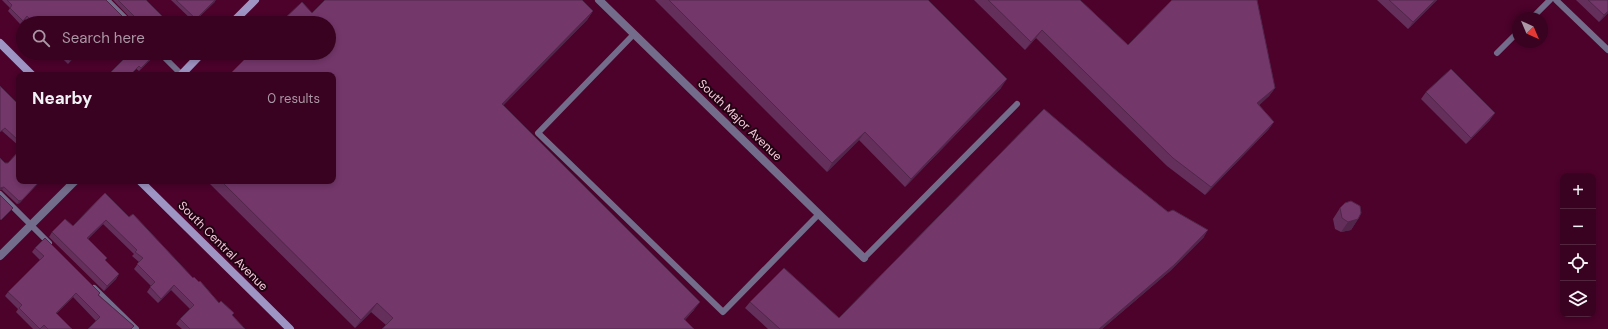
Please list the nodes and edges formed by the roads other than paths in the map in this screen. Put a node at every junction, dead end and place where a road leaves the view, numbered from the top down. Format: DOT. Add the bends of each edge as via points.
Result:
graph roads {
  1 [pos="106,0"];
  2 [pos="255,0"];
  3 [pos="599,0"];
  4 [pos="1550,0"];
  5 [pos="1556,0"];
  6 [pos="1538,12"];
  7 [pos="123,16"];
  8 [pos="239,16"];
  9 [pos="634,34"];
  10 [pos="1512,38"];
  11 [pos="0,43"];
  12 [pos="1608,50"];
  13 [pos="1497,53"];
  14 [pos="16,59"];
  15 [pos="17,60"];
  16 [pos="167,60"];
  17 [pos="195,60"];
  18 [pos="29,72"];
  19 [pos="178,72"];
  20 [pos="184,72"];
  21 [pos="1017,104"];
  22 [pos="72,184"];
  23 [pos="143,184"];
  24 [pos="0,194"];
  25 [pos="819,214"];
  26 [pos="31,225"];
  27 [pos="52,246"];
  28 [pos="0,256"];
  29 [pos="864,258"];
  30 [pos="91,285"];
  31 [pos="136,329"];
  32 [pos="290,329"];
  1 -- 7 [label="lane"];
  2 -- 8 [label="main road"];
  3 -- 9 [label="street, South Major Avenue"];
  4 -- 6 [label="lane"];
  5 -- 12 [label="lane"];
  9 -- 25 [label="street, South Major Avenue"];
  9 -- 25 [label="lane" via="538,133 723,312"];
  10 -- 13 [label="lane"];
  11 -- 14 [label="main road"];
  15 -- 18 [label="main road"];
  16 -- 19 [label="lane"];
  17 -- 20 [label="main road"];
  21 -- 29 [label="lane"];
  22 -- 26 [label="street"];
  23 -- 32 [label="main road, South Central Avenue"];
  24 -- 26 [label="lane"];
  25 -- 29 [label="street, South Major Avenue"];
  26 -- 27 [label="lane"];
  26 -- 28 [label="street"];
  30 -- 31 [label="lane"];
}
